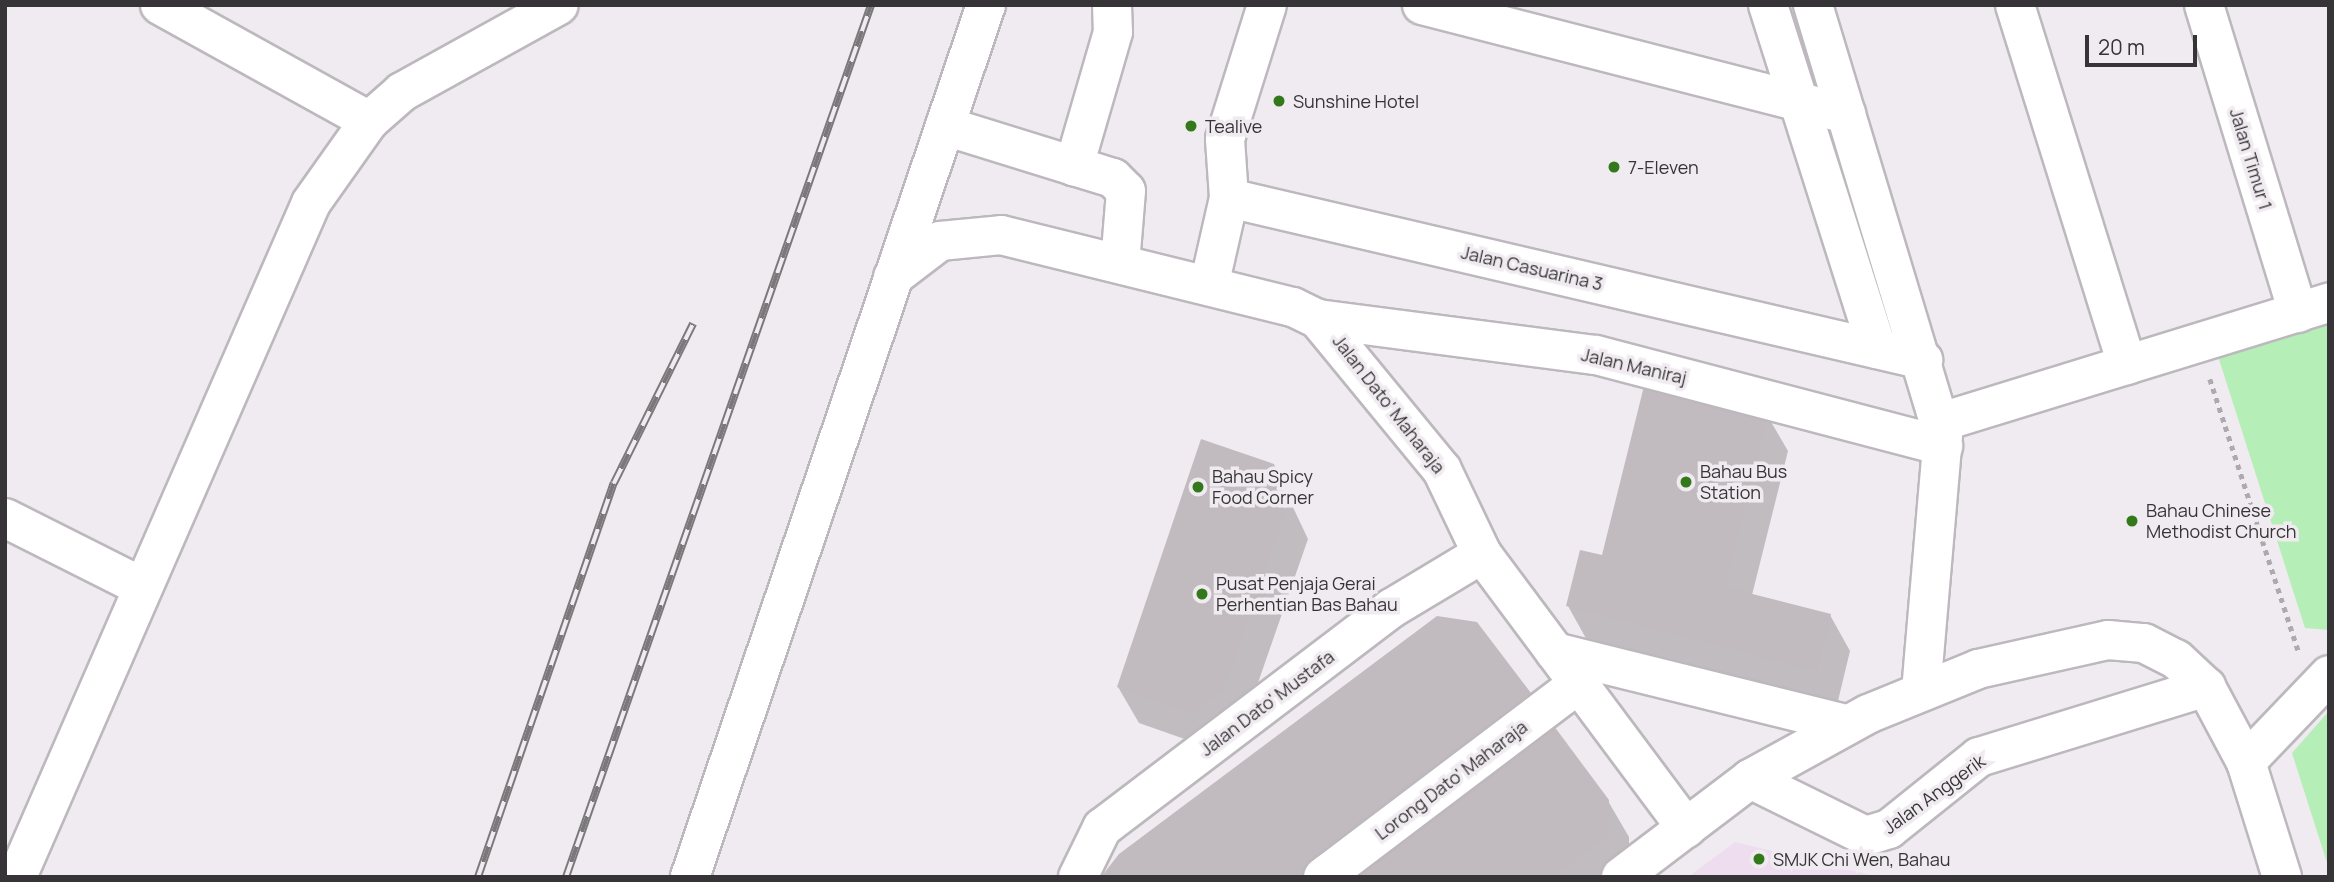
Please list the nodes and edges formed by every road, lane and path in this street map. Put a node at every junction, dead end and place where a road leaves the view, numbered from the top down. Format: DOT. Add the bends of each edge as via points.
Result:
graph roads {
  1 [pos="160,5"];
  2 [pos="559,5"];
  3 [pos="986,5"];
  4 [pos="1112,5"];
  5 [pos="1267,5"];
  6 [pos="1768,5"];
  7 [pos="1814,5"];
  8 [pos="2015,5"];
  9 [pos="2204,5"];
  10 [pos="1435,7"];
  11 [pos="1798,102"];
  12 [pos="1846,114"];
  13 [pos="369,121"];
  14 [pos="945,127"];
  15 [pos="1074,166"];
  16 [pos="1229,198"];
  17 [pos="1120,264"];
  18 [pos="893,277"];
  19 [pos="1209,286"];
  20 [pos="2314,308"];
  21 [pos="1318,319"];
  22 [pos="2199,343"];
  23 [pos="1877,349"];
  24 [pos="1923,360"];
  25 [pos="2127,365"];
  26 [pos="1942,434"];
  27 [pos="5,518"];
  28 [pos="1482,554"];
  29 [pos="142,587"];
  30 [pos="1555,652"];
  31 [pos="2322,682"];
  32 [pos="1578,684"];
  33 [pos="2206,687"];
  34 [pos="1921,691"];
  35 [pos="1847,724"];
  36 [pos="2246,762"];
  37 [pos="1750,779"];
  38 [pos="1686,828"];
  39 [pos="17,877"];
  40 [pos="690,877"];
  41 [pos="1078,877"];
  42 [pos="1323,877"];
  43 [pos="1621,877"];
  44 [pos="2282,877"];
  1 -- 13 [label="street"];
  2 -- 13 [label="street" via="445,64"];
  3 -- 14 [label="street"];
  4 -- 15 [label="street" via="1113,32"];
  5 -- 16 [label="street" via="1225,139"];
  6 -- 11 [label="street"];
  7 -- 12 [label="street"];
  8 -- 25 [label="street"];
  9 -- 20 [label="street, Jalan Timur 1"];
  10 -- 11 [label="street"];
  11 -- 12 [label="street"];
  11 -- 23 [label="street"];
  12 -- 24 [label="street"];
  13 -- 29 [label="street" via="311,203"];
  14 -- 15 [label="street"];
  14 -- 18 [label="street"];
  15 -- 17 [label="street" via="1112,178 1126,191"];
  16 -- 19 [label="street"];
  16 -- 23 [label="street, Jalan Casuarina 3"];
  17 -- 18 [label="street" via="1001,235 971,235 913,256"];
  17 -- 19 [label="street"];
  18 -- 40 [label="street"];
  19 -- 21 [label="street"];
  20 -- 22 [label="street"];
  21 -- 26 [label="street, Jalan Maniraj" via="1596,355"];
  21 -- 28 [label="street, Jalan Dato' Maharaja" via="1442,470"];
  22 -- 25 [label="street"];
  22 -- 31 [label="path" via="2286,627"];
  23 -- 24 [label="street, Jalan Casuarina 3"];
  24 -- 26 [label="street"];
  25 -- 26 [label="street"];
  26 -- 34 [label="street"];
  27 -- 29 [label="street"];
  28 -- 30 [label="street, Jalan Dato' Maharaja"];
  28 -- 41 [label="street, Jalan Dato' Mustafa" via="1392,608 1102,828"];
  29 -- 39 [label="street"];
  30 -- 32 [label="street, Jalan Dato' Maharaja"];
  30 -- 35 [label="street"];
  31 -- 36 [label="street"];
  32 -- 38 [label="street, Jalan Dato' Maharaja"];
  32 -- 42 [label="street, Lorong Dato' Maharaja"];
  33 -- 34 [label="street" via="2176,659 2144,643 2108,640 2038,651"];
  33 -- 36 [label="street"];
  33 -- 37 [label="street, Jalan Anggerik" via="1979,757 1878,834 1844,831"];
  34 -- 35 [label="street"];
  35 -- 37 [label="street"];
  36 -- 44 [label="street"];
  37 -- 38 [label="street"];
  38 -- 43 [label="street"];
}
